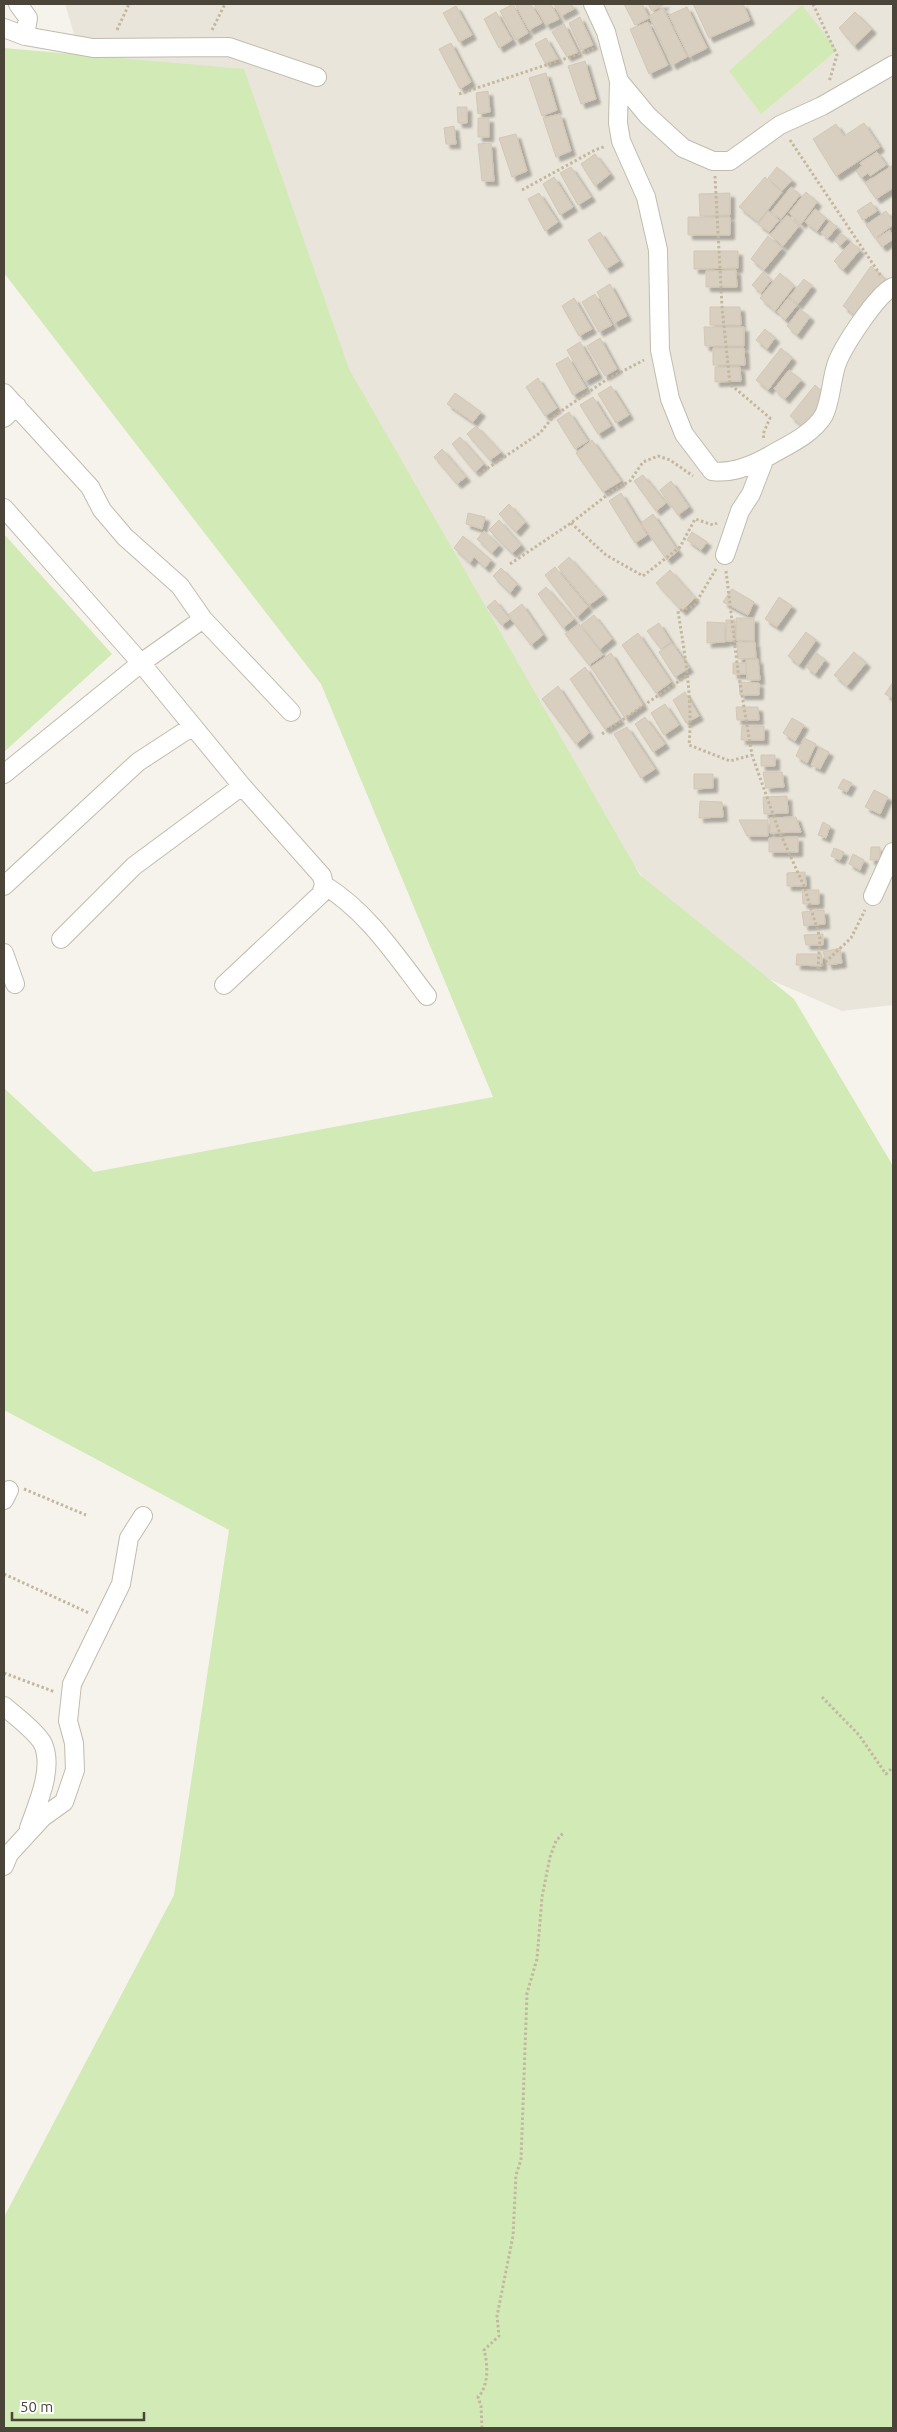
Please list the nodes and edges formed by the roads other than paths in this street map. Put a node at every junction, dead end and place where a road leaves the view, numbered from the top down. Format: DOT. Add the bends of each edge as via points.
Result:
graph roads {
  1 [pos="18,4"];
  2 [pos="593,4"];
  3 [pos="4,28"];
  4 [pos="25,36"];
  5 [pos="893,66"];
  6 [pos="317,77"];
  7 [pos="619,81"];
  8 [pos="892,288"];
  9 [pos="4,393"];
  10 [pos="17,406"];
  11 [pos="4,418"];
  12 [pos="766,458"];
  13 [pos="4,508"];
  14 [pos="724,555"];
  15 [pos="203,618"];
  16 [pos="141,663"];
  17 [pos="291,712"];
  18 [pos="193,726"];
  19 [pos="4,774"];
  20 [pos="242,786"];
  21 [pos="893,852"];
  22 [pos="324,885"];
  23 [pos="4,886"];
  24 [pos="873,896"];
  25 [pos="61,939"];
  26 [pos="4,953"];
  27 [pos="15,984"];
  28 [pos="224,985"];
  29 [pos="427,996"];
  30 [pos="143,1516"];
  31 [pos="4,1706"];
  32 [pos="26,1836"];
  33 [pos="4,1866"];
  1 -- 4 [label="street" via="28,18"];
  2 -- 7 [label="street" via="612,50"];
  3 -- 4 [label="street"];
  4 -- 6 [label="street" via="93,48 228,47"];
  5 -- 7 [label="street" via="822,106 780,125 730,161 713,161 683,148 665,134"];
  7 -- 12 [label="street" via="621,142 646,197 658,250 660,350 670,399 684,434 712,471 738,469"];
  8 -- 12 [label="street" via="844,347 823,415 807,434"];
  9 -- 10 [label="street"];
  10 -- 11 [label="street"];
  10 -- 15 [label="street" via="90,487 102,510 125,537 180,586"];
  12 -- 14 [label="street" via="740,511"];
  13 -- 16 [label="street"];
  15 -- 16 [label="street"];
  15 -- 17 [label="street"];
  16 -- 18 [label="street"];
  16 -- 19 [label="street"];
  18 -- 20 [label="street"];
  18 -- 23 [label="street" via="138,762"];
  20 -- 22 [label="street" via="322,876"];
  20 -- 25 [label="street" via="134,866"];
  21 -- 24 [label="street"];
  22 -- 28 [label="street" via="321,894"];
  22 -- 29 [label="street" via="346,898 367,918"];
  26 -- 27 [label="street"];
  30 -- 32 [label="street" via="129,1538 121,1584 72,1684 68,1721 74,1744 75,1770 64,1802 43,1817"];
  31 -- 32 [label="street" via="42,1744 46,1763 40,1797"];
  32 -- 33 [label="street" via="9,1854"];
}
